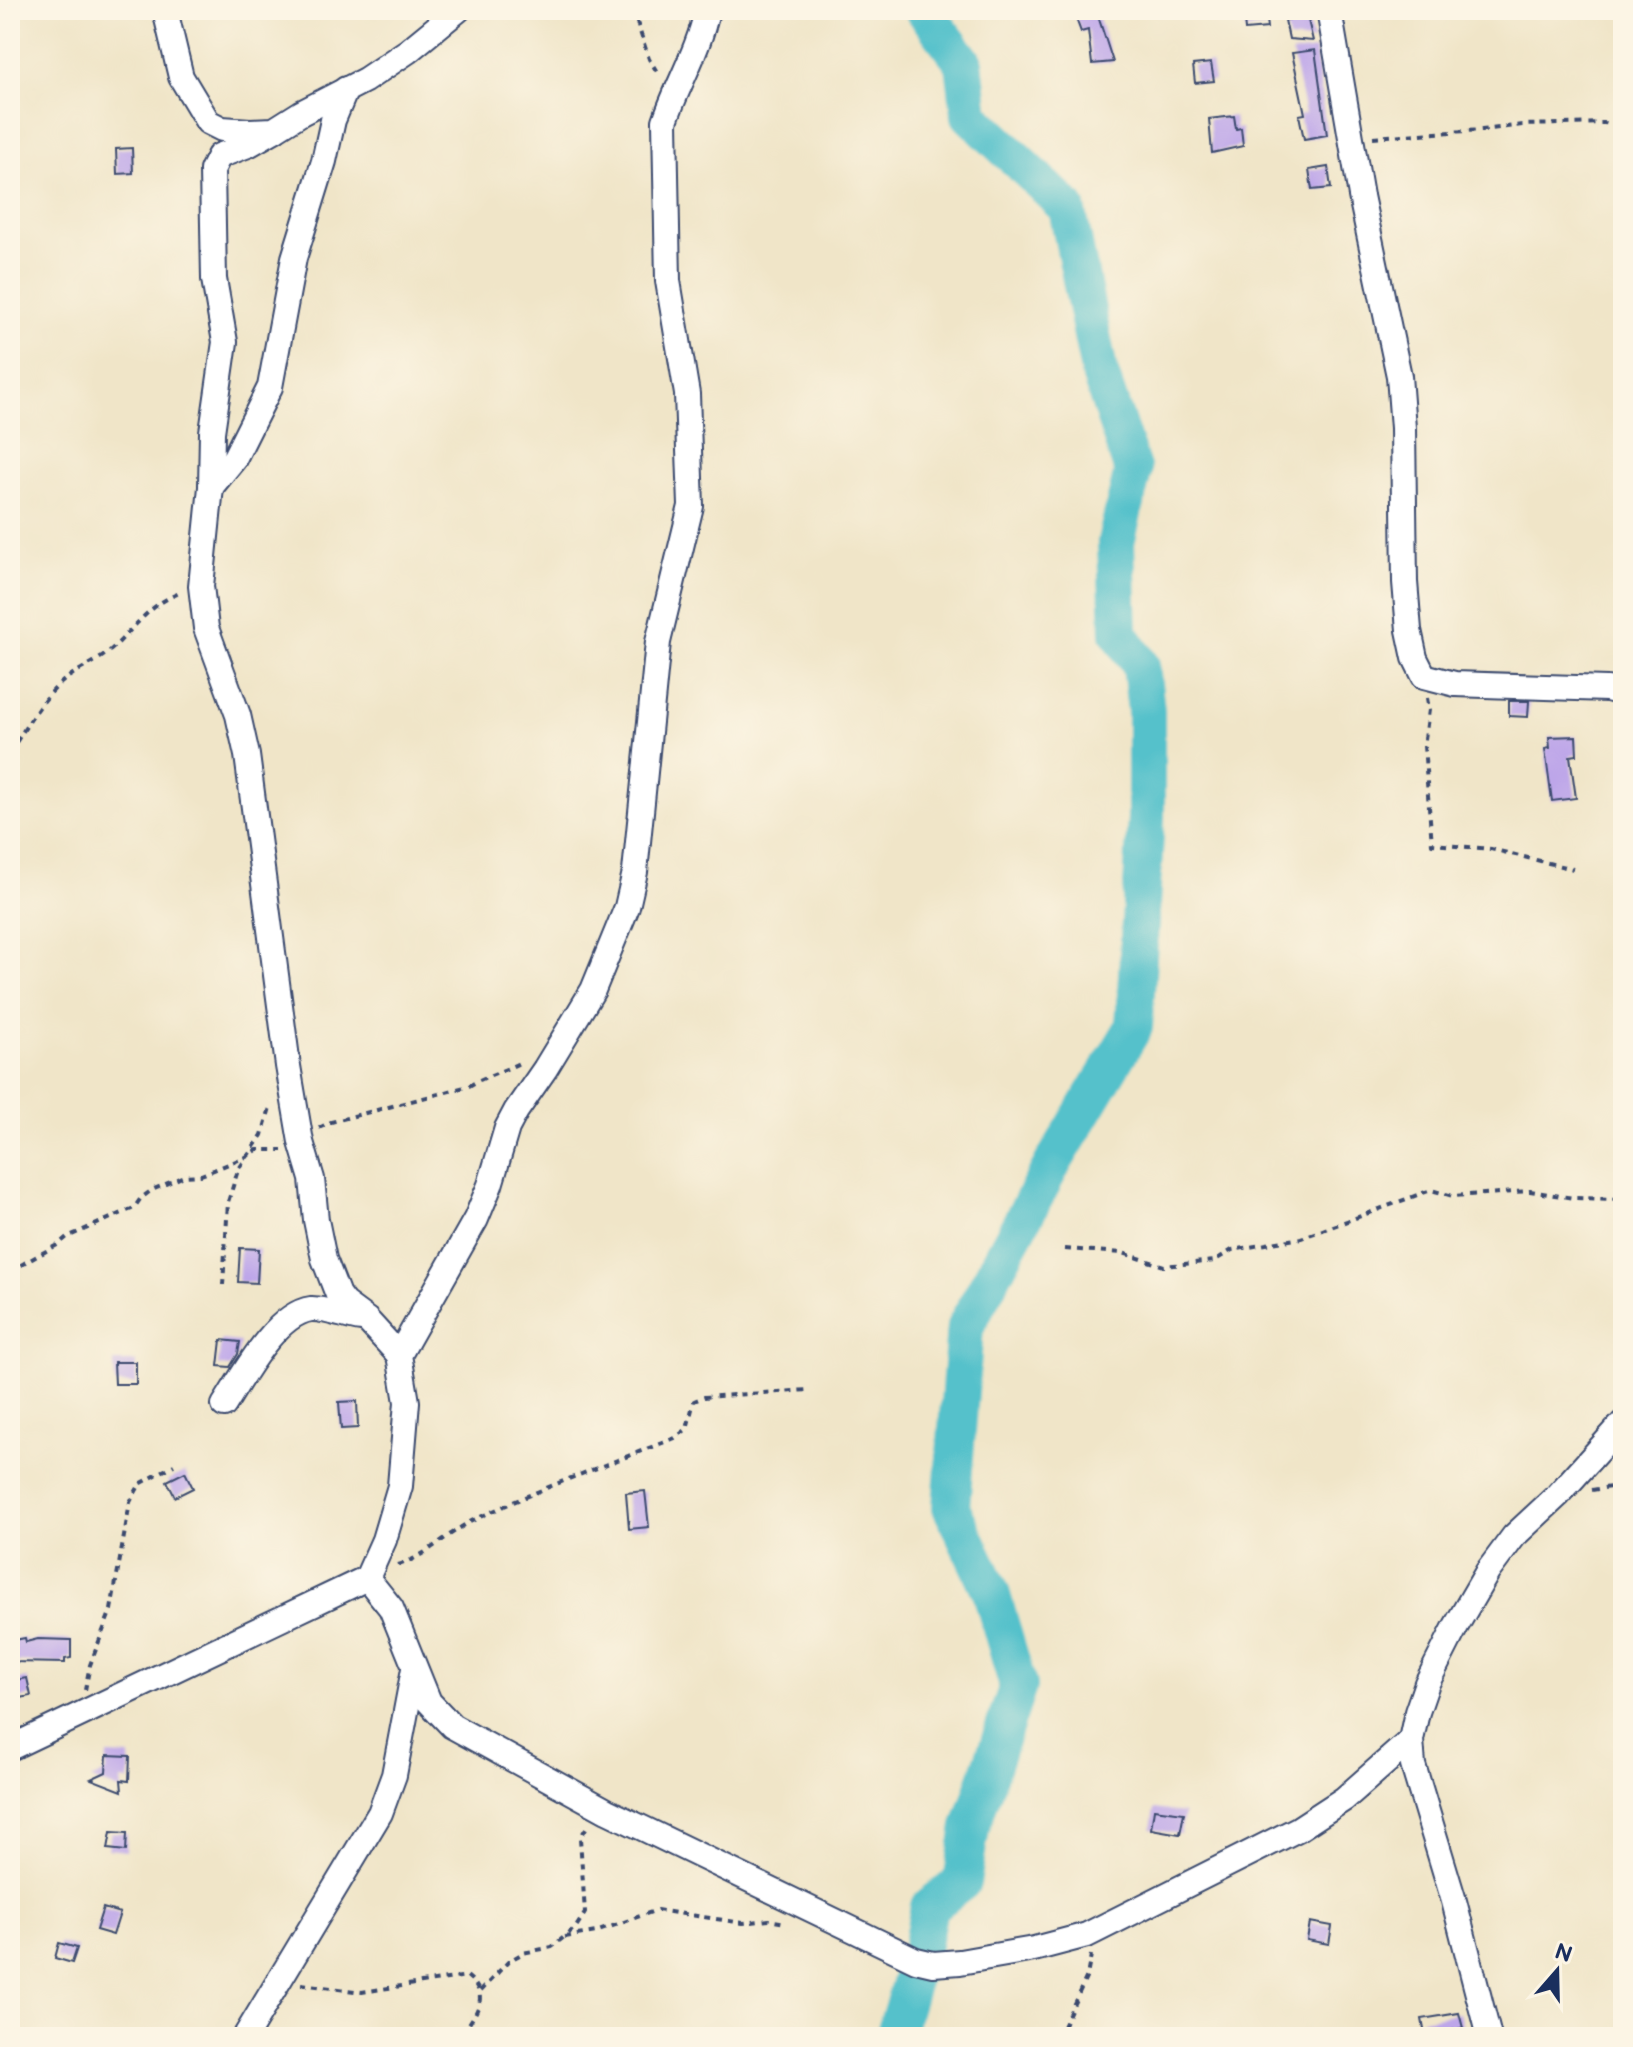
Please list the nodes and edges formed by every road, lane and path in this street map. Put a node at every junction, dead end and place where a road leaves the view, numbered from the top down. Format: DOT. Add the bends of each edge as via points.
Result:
graph roads {
  1 [pos="165,10"];
  2 [pos="458,10"];
  3 [pos="633,10"];
  4 [pos="707,10"];
  5 [pos="1329,10"];
  6 [pos="346,89"];
  7 [pos="673,97"];
  8 [pos="1623,126"];
  9 [pos="274,130"];
  10 [pos="1350,139"];
  11 [pos="211,487"];
  12 [pos="201,586"];
  13 [pos="1424,676"];
  14 [pos="1623,693"];
  15 [pos="10,752"];
  16 [pos="1573,869"];
  17 [pos="288,1066"];
  18 [pos="1623,1199"];
  19 [pos="1065,1249"];
  20 [pos="223,1285"];
  21 [pos="367,1320"];
  22 [pos="399,1355"];
  23 [pos="808,1390"];
  24 [pos="224,1405"];
  25 [pos="1623,1423"];
  26 [pos="174,1465"];
  27 [pos="367,1578"];
  28 [pos="414,1669"];
  29 [pos="79,1716"];
  30 [pos="1411,1740"];
  31 [pos="10,1748"];
  32 [pos="607,1811"];
  33 [pos="818,1913"];
  34 [pos="1087,1935"];
  35 [pos="565,1937"];
  36 [pos="279,1981"];
  37 [pos="480,1991"];
  38 [pos="245,2037"];
  39 [pos="460,2037"];
  40 [pos="1058,2037"];
  41 [pos="1489,2037"];
  1 -- 9 [label="street" via="181,77 208,122 222,129"];
  2 -- 6 [label="street" via="408,51"];
  3 -- 7 [label="path" via="649,59"];
  4 -- 7 [label="street" via="685,78"];
  5 -- 10 [label="street"];
  6 -- 9 [label="street"];
  6 -- 11 [label="street" via="294,258 270,387 234,459"];
  7 -- 22 [label="street" via="665,121 668,281 687,394 691,506 658,642 627,907 593,990 516,1111 476,1219"];
  8 -- 10 [label="path" via="1522,125"];
  9 -- 11 [label="street" via="219,156 212,170 214,279 225,342 212,432"];
  10 -- 13 [label="street" via="1399,376 1405,582 1409,630"];
  11 -- 12 [label="street"];
  12 -- 15 [label="path" via="167,598 113,648 68,678"];
  12 -- 17 [label="street" via="206,628 247,755"];
  13 -- 14 [label="street" via="1455,684"];
  13 -- 16 [label="path" via="1432,844 1491,849"];
  17 -- 20 [label="path" via="262,1135 238,1170 228,1202"];
  17 -- 21 [label="street" via="324,1259 338,1295"];
  18 -- 19 [label="path" via="1530,1191 1453,1196 1431,1190 1301,1238 1232,1250 1214,1261 1164,1266 1123,1253"];
  21 -- 22 [label="street"];
  21 -- 24 [label="street" via="312,1309 293,1318 269,1336"];
  22 -- 27 [label="street" via="407,1402 400,1486"];
  23 -- 27 [label="path" via="694,1401 687,1429 675,1438 523,1497 439,1540 419,1559"];
  25 -- 30 [label="street" via="1514,1536 1488,1571 1427,1683"];
  26 -- 29 [label="path" via="140,1484 130,1502 111,1610 90,1665"];
  27 -- 28 [label="street" via="391,1608"];
  27 -- 29 [label="street"];
  28 -- 32 [label="street" via="429,1702 452,1726"];
  28 -- 36 [label="street" via="394,1775 380,1813"];
  29 -- 31 [label="street"];
  30 -- 34 [label="street" via="1344,1799 1298,1829"];
  30 -- 41 [label="street" via="1413,1765"];
  32 -- 33 [label="street"];
  32 -- 35 [label="path" via="590,1822 580,1838 585,1913"];
  33 -- 34 [label="street" via="933,1964"];
  33 -- 35 [label="path" via="790,1924 657,1910"];
  34 -- 40 [label="path" via="1092,1946 1087,1976"];
  35 -- 37 [label="path" via="552,1947 509,1961"];
  36 -- 37 [label="path" via="362,1992 467,1976"];
  36 -- 38 [label="street"];
  37 -- 39 [label="path" via="474,2019"];
}
